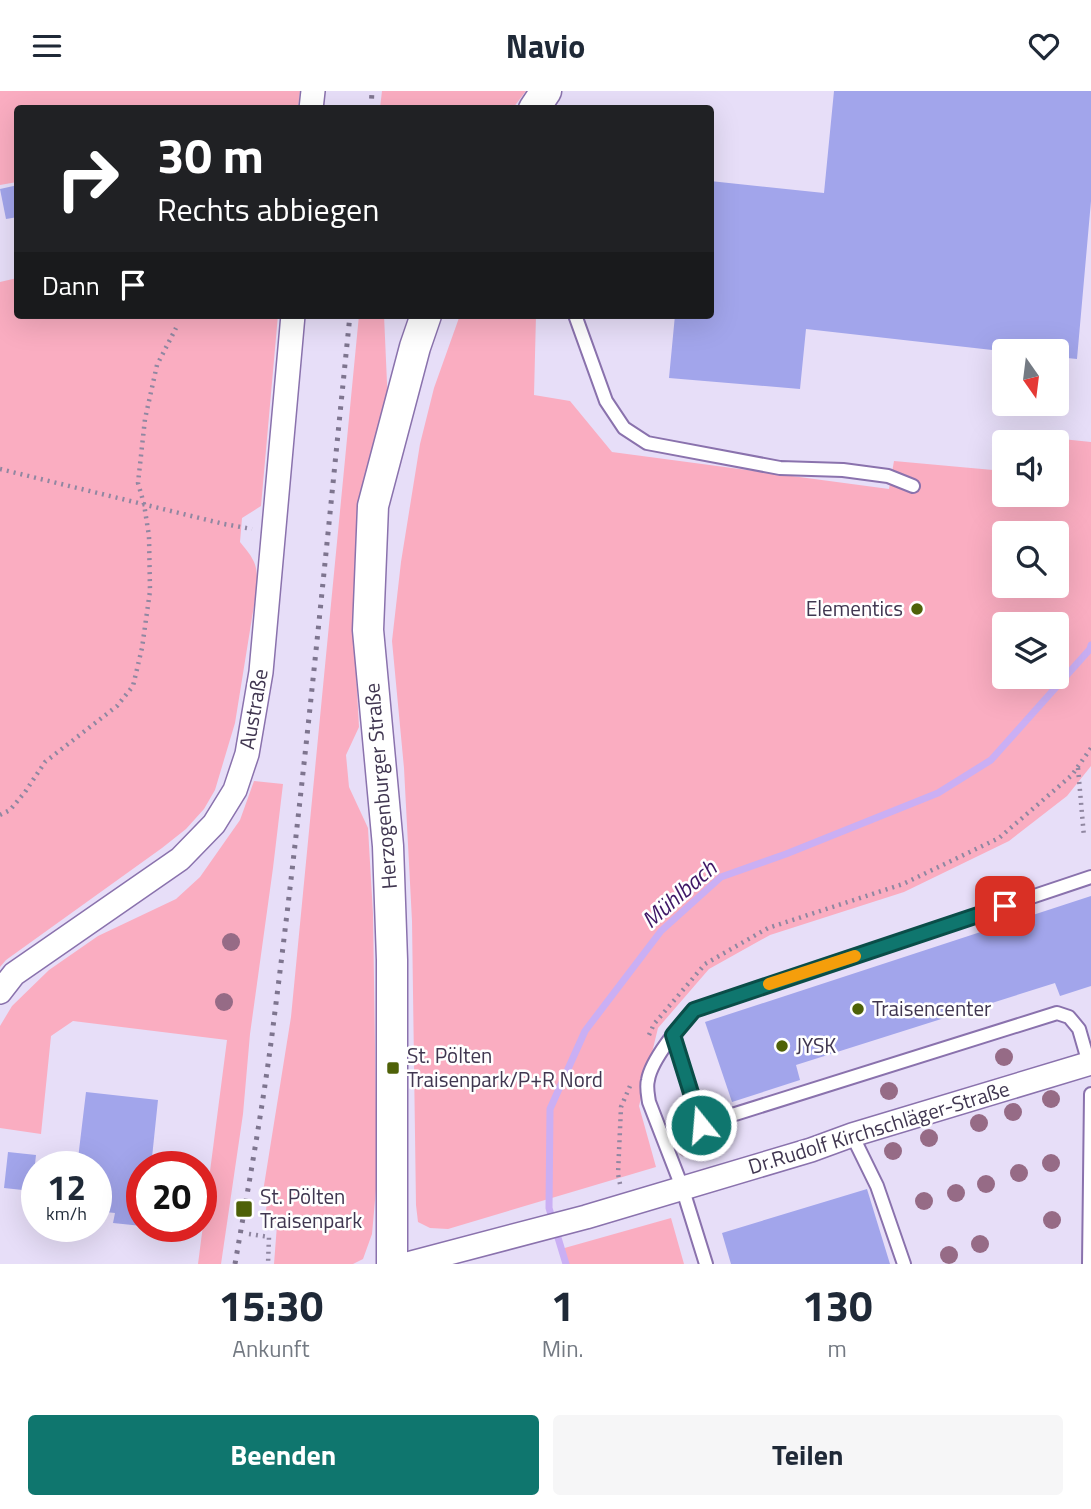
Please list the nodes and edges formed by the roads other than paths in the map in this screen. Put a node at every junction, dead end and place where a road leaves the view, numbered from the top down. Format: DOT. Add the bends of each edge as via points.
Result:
graph roads {
  1 [pos="293,319"];
  2 [pos="425,319"];
  3 [pos="576,319"];
  4 [pos="913,486"];
  5 [pos="1091,877"];
  6 [pos="0,992"];
  7 [pos="673,1035"];
  8 [pos="1091,1066"];
  9 [pos="1091,1094"];
  10 [pos="701,1125"];
  11 [pos="852,1135"];
  12 [pos="667,1148"];
  13 [pos="682,1187"];
  14 [pos="392,1264"];
  15 [pos="407,1264"];
  16 [pos="706,1264"];
  17 [pos="904,1264"];
  18 [pos="1089,1264"];
  1 -- 6 [label="street, Austraße" via="261,672 247,754 235,790 214,824 180,859 14,974"];
  2 -- 14 [label="street, Herzogenburger Straße" via="373,506 368,630 388,846"];
  3 -- 4 [label="lane" via="606,401 624,428 647,443 780,468 888,476"];
  5 -- 7 [label="lane" via="694,1010"];
  7 -- 10 [label="lane"];
  7 -- 12 [label="lane" via="648,1079 649,1102"];
  8 -- 10 [label="lane" via="1079,1029 1069,1017 1056,1013"];
  8 -- 11 [label="street, Dr.Rudolf Kirchschläger-Straße"];
  9 -- 18 [label="lane"];
  10 -- 12 [label="lane" via="670,1138"];
  11 -- 13 [label="street, Dr.Rudolf Kirchschläger-Straße"];
  11 -- 17 [label="lane" via="877,1186"];
  12 -- 13 [label="lane"];
  13 -- 15 [label="street, Dr.Rudolf Kirchschläger-Straße"];
  13 -- 16 [label="lane"];
}
